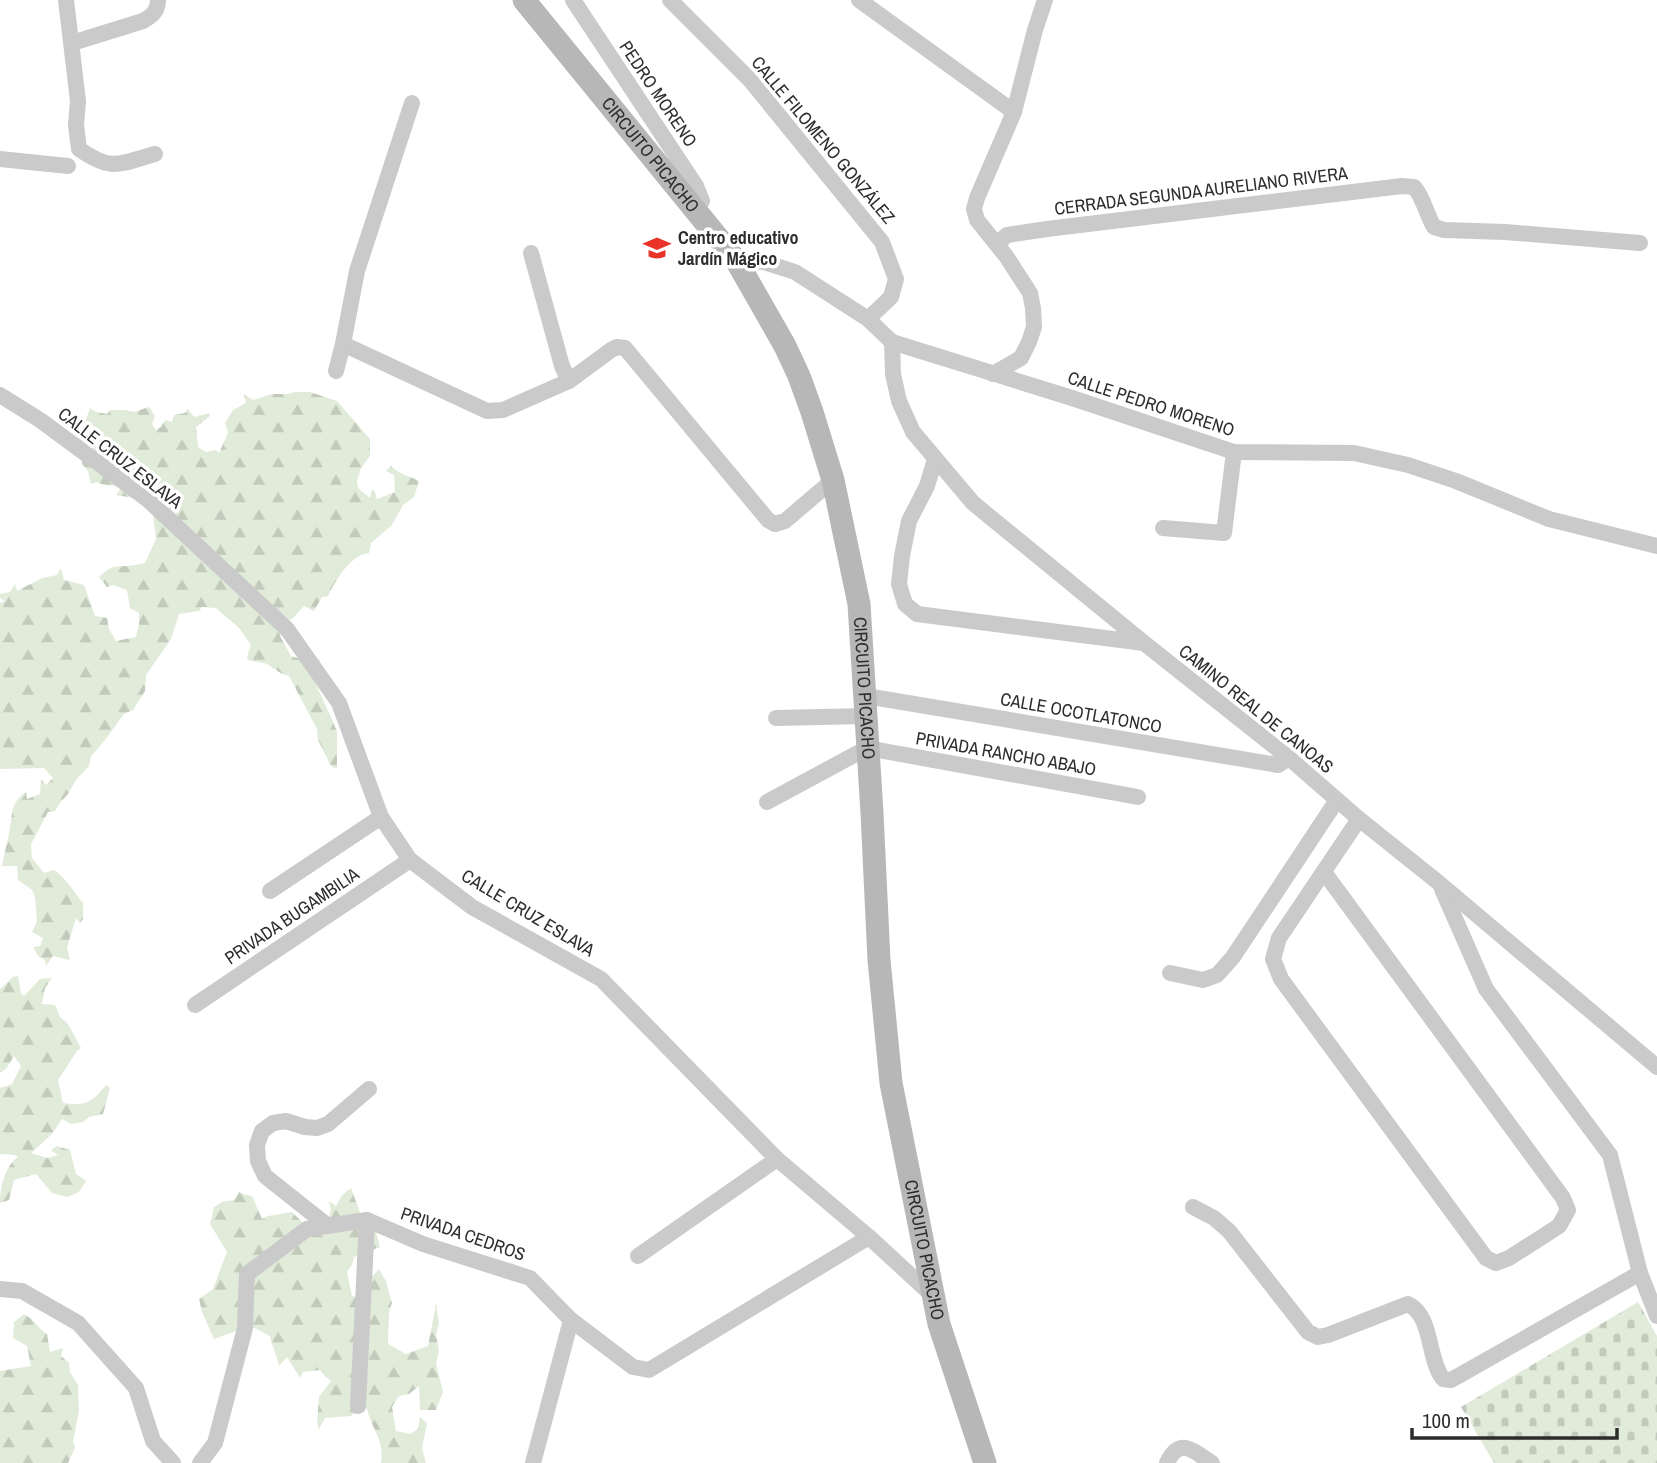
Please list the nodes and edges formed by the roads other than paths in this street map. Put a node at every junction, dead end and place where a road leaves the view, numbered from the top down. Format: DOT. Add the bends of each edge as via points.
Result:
graph roads {
  1 [pos="66,0"];
  2 [pos="158,0"];
  3 [pos="524,0"];
  4 [pos="573,0"];
  5 [pos="670,0"];
  6 [pos="859,0"];
  7 [pos="1045,0"];
  8 [pos="72,43"];
  9 [pos="412,103"];
  10 [pos="1014,112"];
  11 [pos="155,154"];
  12 [pos="0,159"];
  13 [pos="68,166"];
  14 [pos="694,209"];
  15 [pos="1640,243"];
  16 [pos="997,244"];
  17 [pos="531,253"];
  18 [pos="736,260"];
  19 [pos="868,319"];
  20 [pos="892,342"];
  21 [pos="343,344"];
  22 [pos="335,371"];
  23 [pos="993,374"];
  24 [pos="569,381"];
  25 [pos="0,395"];
  26 [pos="1234,452"];
  27 [pos="935,459"];
  28 [pos="833,480"];
  29 [pos="1163,528"];
  30 [pos="1657,546"];
  31 [pos="1144,643"];
  32 [pos="866,706"];
  33 [pos="776,718"];
  34 [pos="867,748"];
  35 [pos="1289,758"];
  36 [pos="1138,797"];
  37 [pos="1338,800"];
  38 [pos="767,802"];
  39 [pos="381,817"];
  40 [pos="1359,819"];
  41 [pos="410,860"];
  42 [pos="1324,872"];
  43 [pos="1440,883"];
  44 [pos="270,891"];
  45 [pos="1170,973"];
  46 [pos="195,1005"];
  47 [pos="1657,1066"];
  48 [pos="369,1089"];
  49 [pos="777,1160"];
  50 [pos="1193,1207"];
  51 [pos="367,1220"];
  52 [pos="328,1226"];
  53 [pos="869,1237"];
  54 [pos="638,1256"];
  55 [pos="1640,1273"];
  56 [pos="0,1289"];
  57 [pos="932,1294"];
  58 [pos="1657,1316"];
  59 [pos="571,1320"];
  60 [pos="358,1406"];
  61 [pos="173,1463"];
  62 [pos="200,1463"];
  63 [pos="533,1463"];
  64 [pos="985,1463"];
  65 [pos="1167,1463"];
  66 [pos="1212,1463"];
  1 -- 8 [label="street"];
  2 -- 8 [label="street" via="153,15 143,21"];
  3 -- 14 [label="main road, CIRCUITO PICACHO"];
  4 -- 14 [label="street, PEDRO MORENO" via="696,186 702,201"];
  5 -- 19 [label="street, CALLE FILOMENO GONZÁLEZ" via="750,80 882,242 895,279 891,297"];
  6 -- 10 [label="street"];
  7 -- 10 [label="street"];
  8 -- 11 [label="street" via="79,149 113,165"];
  9 -- 21 [label="street" via="356,271"];
  10 -- 16 [label="street" via="974,209 977,220"];
  12 -- 13 [label="street"];
  14 -- 18 [label="main road, CIRCUITO PICACHO"];
  15 -- 16 [label="street, CERRADA SEGUNDA AURELIANO RIVERA" via="1444,230 1434,227 1414,187 1402,186 1047,229 1006,235"];
  16 -- 23 [label="street" via="1030,293 1034,327 1021,358"];
  17 -- 24 [label="street"];
  18 -- 19 [label="street, CALLE PEDRO MORENO" via="764,262 795,272"];
  18 -- 28 [label="main road, CIRCUITO PICACHO" via="799,376"];
  19 -- 20 [label="street, CALLE PEDRO MORENO"];
  20 -- 23 [label="street, CALLE PEDRO MORENO"];
  20 -- 27 [label="street, CAMINO REAL DE CANOAS" via="899,401 913,432"];
  21 -- 22 [label="street"];
  21 -- 24 [label="street" via="487,411 503,410"];
  23 -- 26 [label="street, CALLE PEDRO MORENO"];
  24 -- 28 [label="street" via="611,350 625,348 775,524 785,521"];
  25 -- 39 [label="street, CALLE CRUZ ESLAVA" via="147,499 287,629 339,702"];
  26 -- 29 [label="street" via="1224,533"];
  26 -- 30 [label="street, CALLE PEDRO MORENO" via="1354,453 1408,464 1549,519"];
  27 -- 31 [label="street, CAMINO REAL DE CANOAS" via="973,503"];
  27 -- 31 [label="street" via="906,530 899,584 905,604 917,614"];
  28 -- 32 [label="main road, CIRCUITO PICACHO" via="859,604"];
  31 -- 35 [label="street, CAMINO REAL DE CANOAS"];
  32 -- 33 [label="street, CALLE OCOTLATONCO"];
  32 -- 34 [label="main road, CIRCUITO PICACHO"];
  32 -- 35 [label="street, CALLE OCOTLATONCO" via="1278,765"];
  34 -- 36 [label="street, PRIVADA RANCHO ABAJO"];
  34 -- 38 [label="street"];
  34 -- 57 [label="main road, CIRCUITO PICACHO" via="891,1083"];
  35 -- 37 [label="street, CAMINO REAL DE CANOAS"];
  37 -- 40 [label="street, CAMINO REAL DE CANOAS"];
  37 -- 45 [label="street" via="1217,975 1203,980"];
  39 -- 41 [label="street, CALLE CRUZ ESLAVA"];
  39 -- 44 [label="street"];
  40 -- 42 [label="street"];
  40 -- 43 [label="street, CAMINO REAL DE CANOAS"];
  41 -- 46 [label="street, PRIVADA BUGAMBILIA"];
  41 -- 49 [label="street, CALLE CRUZ ESLAVA" via="472,907 601,979"];
  42 -- 42 [label="street" via="1563,1198 1568,1210 1559,1226 1510,1258 1496,1263 1486,1258 1281,979 1273,960 1279,938"];
  43 -- 47 [label="street, CAMINO REAL DE CANOAS"];
  43 -- 55 [label="street" via="1486,989 1610,1155"];
  48 -- 52 [label="street" via="328,1124 317,1128 273,1123 262,1131 257,1145 265,1176"];
  49 -- 53 [label="street, CALLE CRUZ ESLAVA"];
  49 -- 54 [label="street"];
  50 -- 55 [label="street" via="1229,1231 1308,1332 1318,1337 1408,1304 1415,1307 1443,1379 1451,1380"];
  51 -- 52 [label="street"];
  51 -- 59 [label="street, PRIVADA CEDROS" via="423,1244 530,1278"];
  51 -- 60 [label="street"];
  52 -- 62 [label="street" via="307,1229 247,1274 245,1328 215,1443"];
  53 -- 57 [label="street, CALLE CRUZ ESLAVA"];
  53 -- 59 [label="street, PRIVADA CEDROS" via="649,1370 633,1367"];
  55 -- 58 [label="street"];
  56 -- 61 [label="street" via="22,1291 78,1323 136,1388 153,1441"];
  57 -- 64 [label="main road, CIRCUITO PICACHO"];
  59 -- 63 [label="street"];
  65 -- 66 [label="street" via="1172,1452 1188,1448"];
}
